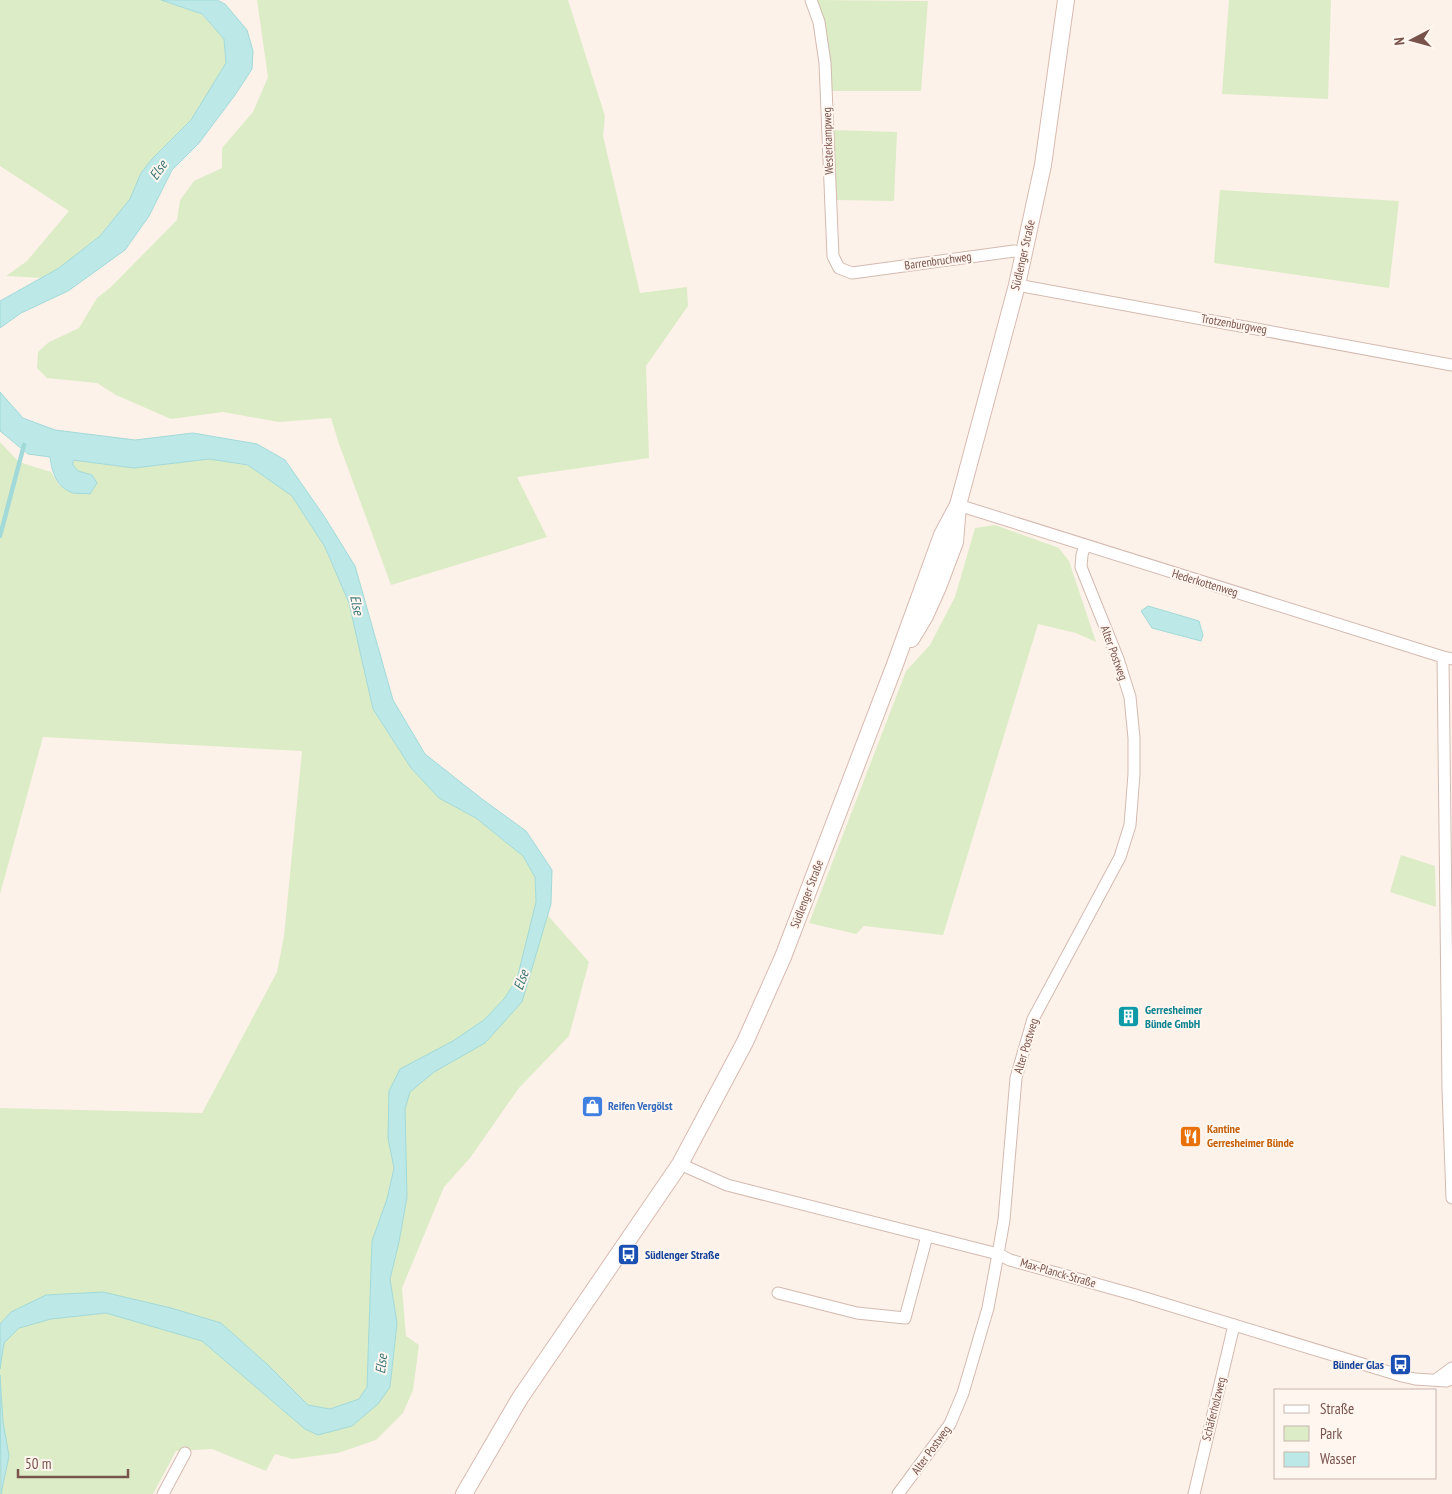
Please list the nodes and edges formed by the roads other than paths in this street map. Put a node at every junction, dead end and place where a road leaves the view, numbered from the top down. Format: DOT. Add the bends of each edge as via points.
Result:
graph roads {
  1 [pos="811,0"];
  2 [pos="1066,0"];
  3 [pos="1024,253"];
  4 [pos="852,273"];
  5 [pos="1016,285"];
  6 [pos="1452,365"];
  7 [pos="958,505"];
  8 [pos="1085,545"];
  9 [pos="1448,658"];
  10 [pos="1450,1089"];
  11 [pos="680,1164"];
  12 [pos="1452,1198"];
  13 [pos="927,1236"];
  14 [pos="998,1254"];
  15 [pos="778,1293"];
  16 [pos="1234,1325"];
  17 [pos="1452,1368"];
  18 [pos="1437,1379"];
  19 [pos="1452,1379"];
  20 [pos="185,1453"];
  21 [pos="163,1494"];
  22 [pos="464,1494"];
  23 [pos="898,1494"];
  24 [pos="1194,1494"];
  1 -- 4 [label="street, Westerkampweg" via="819,22 825,63 833,256 838,268"];
  2 -- 3 [label="main road, Südlenger Straße" via="1044,165"];
  3 -- 4 [label="street, Barrenbruchweg" via="1014,251"];
  3 -- 5 [label="main road, Südlenger Straße"];
  5 -- 6 [label="street, Trotzenburgweg"];
  5 -- 7 [label="main road, Südlenger Straße"];
  7 -- 8 [label="street, Hederkottenweg"];
  7 -- 11 [label="main road, Südlenger Straße" via="942,535 783,956 745,1042"];
  8 -- 9 [label="street, Hederkottenweg"];
  8 -- 14 [label="street, Alter Postweg" via="1081,568 1130,697 1134,738 1130,824 1120,857 1033,1019 1016,1078 1004,1220"];
  9 -- 10 [label="street"];
  10 -- 12 [label="street"];
  11 -- 13 [label="street, Max-Planck-Straße" via="727,1185"];
  11 -- 22 [label="main road, Südlenger Straße" via="520,1398"];
  13 -- 14 [label="street, Max-Planck-Straße"];
  13 -- 15 [label="street" via="905,1318 857,1313"];
  14 -- 16 [label="street, Max-Planck-Straße"];
  14 -- 23 [label="street, Alter Postweg" via="988,1308 963,1393 950,1424"];
  16 -- 18 [label="street, Max-Planck-Straße" via="1414,1380"];
  16 -- 24 [label="street, Schäferholzweg"];
  17 -- 18 [label="street"];
  18 -- 19 [label="street, Max-Planck-Straße"];
  20 -- 21 [label="street"];
}
